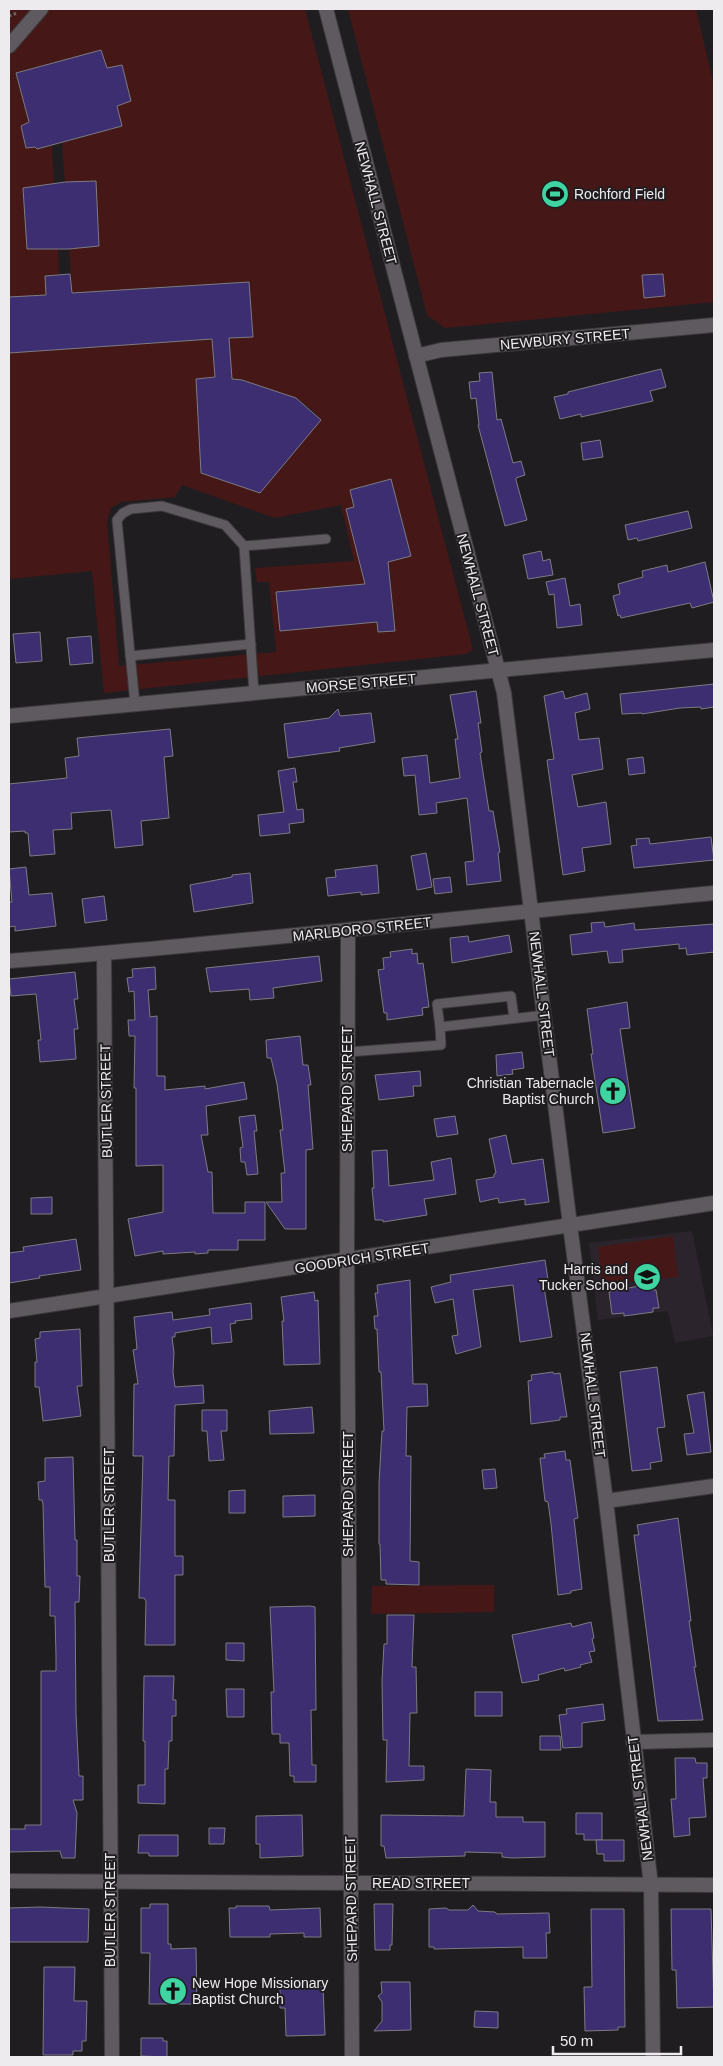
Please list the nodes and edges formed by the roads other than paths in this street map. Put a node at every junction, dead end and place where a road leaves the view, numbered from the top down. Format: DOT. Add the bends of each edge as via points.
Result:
graph roads {
  1 [pos="41,9"];
  2 [pos="326,9"];
  3 [pos="9,46"];
  4 [pos="714,325"];
  5 [pos="416,356"];
  6 [pos="326,539"];
  7 [pos="244,546"];
  8 [pos="251,644"];
  9 [pos="714,650"];
  10 [pos="130,656"];
  11 [pos="498,670"];
  12 [pos="254,693"];
  13 [pos="135,704"];
  14 [pos="9,716"];
  15 [pos="714,893"];
  16 [pos="532,910"];
  17 [pos="348,931"];
  18 [pos="104,954"];
  19 [pos="9,961"];
  20 [pos="545,1015"];
  21 [pos="514,1018"];
  22 [pos="440,1027"];
  23 [pos="348,1052"];
  24 [pos="714,1203"];
  25 [pos="570,1225"];
  26 [pos="347,1260"];
  27 [pos="108,1296"];
  28 [pos="9,1311"];
  29 [pos="714,1486"];
  30 [pos="606,1501"];
  31 [pos="714,1740"];
  32 [pos="633,1742"];
  33 [pos="9,1881"];
  34 [pos="110,1881"];
  35 [pos="350,1883"];
  36 [pos="714,1884"];
  37 [pos="651,1885"];
  38 [pos="112,2057"];
  39 [pos="352,2057"];
  40 [pos="653,2057"];
  1 -- 3 [label="street"];
  2 -- 5 [label="street, NEWHALL STREET"];
  4 -- 5 [label="street, NEWBURY STREET" via="441,350"];
  5 -- 11 [label="street, NEWHALL STREET"];
  6 -- 7 [label="lane"];
  7 -- 8 [label="lane"];
  7 -- 10 [label="lane" via="225,525 162,506 123,513 117,520"];
  8 -- 10 [label="lane"];
  8 -- 12 [label="lane"];
  9 -- 11 [label="street, MORSE STREET"];
  10 -- 13 [label="lane"];
  11 -- 12 [label="street, MORSE STREET"];
  11 -- 16 [label="street, NEWHALL STREET" via="504,693"];
  12 -- 13 [label="street, MORSE STREET"];
  13 -- 14 [label="street, MORSE STREET"];
  15 -- 16 [label="street, MARLBORO STREET"];
  16 -- 17 [label="street, MARLBORO STREET"];
  16 -- 20 [label="street, NEWHALL STREET"];
  17 -- 18 [label="street, MARLBORO STREET"];
  17 -- 23 [label="street, SHEPARD STREET"];
  18 -- 19 [label="street, MARLBORO STREET"];
  18 -- 27 [label="street, BUTLER STREET"];
  20 -- 21 [label="lane"];
  20 -- 25 [label="street, NEWHALL STREET"];
  21 -- 22 [label="lane"];
  21 -- 22 [label="lane" via="511,996 437,1004"];
  22 -- 23 [label="lane" via="441,1045"];
  23 -- 26 [label="street, SHEPARD STREET"];
  24 -- 25 [label="street, GOODRICH STREET"];
  25 -- 26 [label="street, GOODRICH STREET"];
  25 -- 30 [label="street, NEWHALL STREET"];
  26 -- 27 [label="street, GOODRICH STREET"];
  26 -- 35 [label="street, SHEPARD STREET"];
  27 -- 28 [label="street, GOODRICH STREET"];
  27 -- 34 [label="street, BUTLER STREET"];
  29 -- 30 [label="street"];
  30 -- 32 [label="street, NEWHALL STREET"];
  31 -- 32 [label="street"];
  32 -- 37 [label="street, NEWHALL STREET"];
  33 -- 34 [label="street, READ STREET"];
  34 -- 35 [label="street, READ STREET"];
  34 -- 38 [label="street, BUTLER STREET"];
  35 -- 37 [label="street, READ STREET"];
  35 -- 39 [label="street, SHEPARD STREET"];
  36 -- 37 [label="street, READ STREET"];
  37 -- 40 [label="street, NEWHALL STREET"];
}
